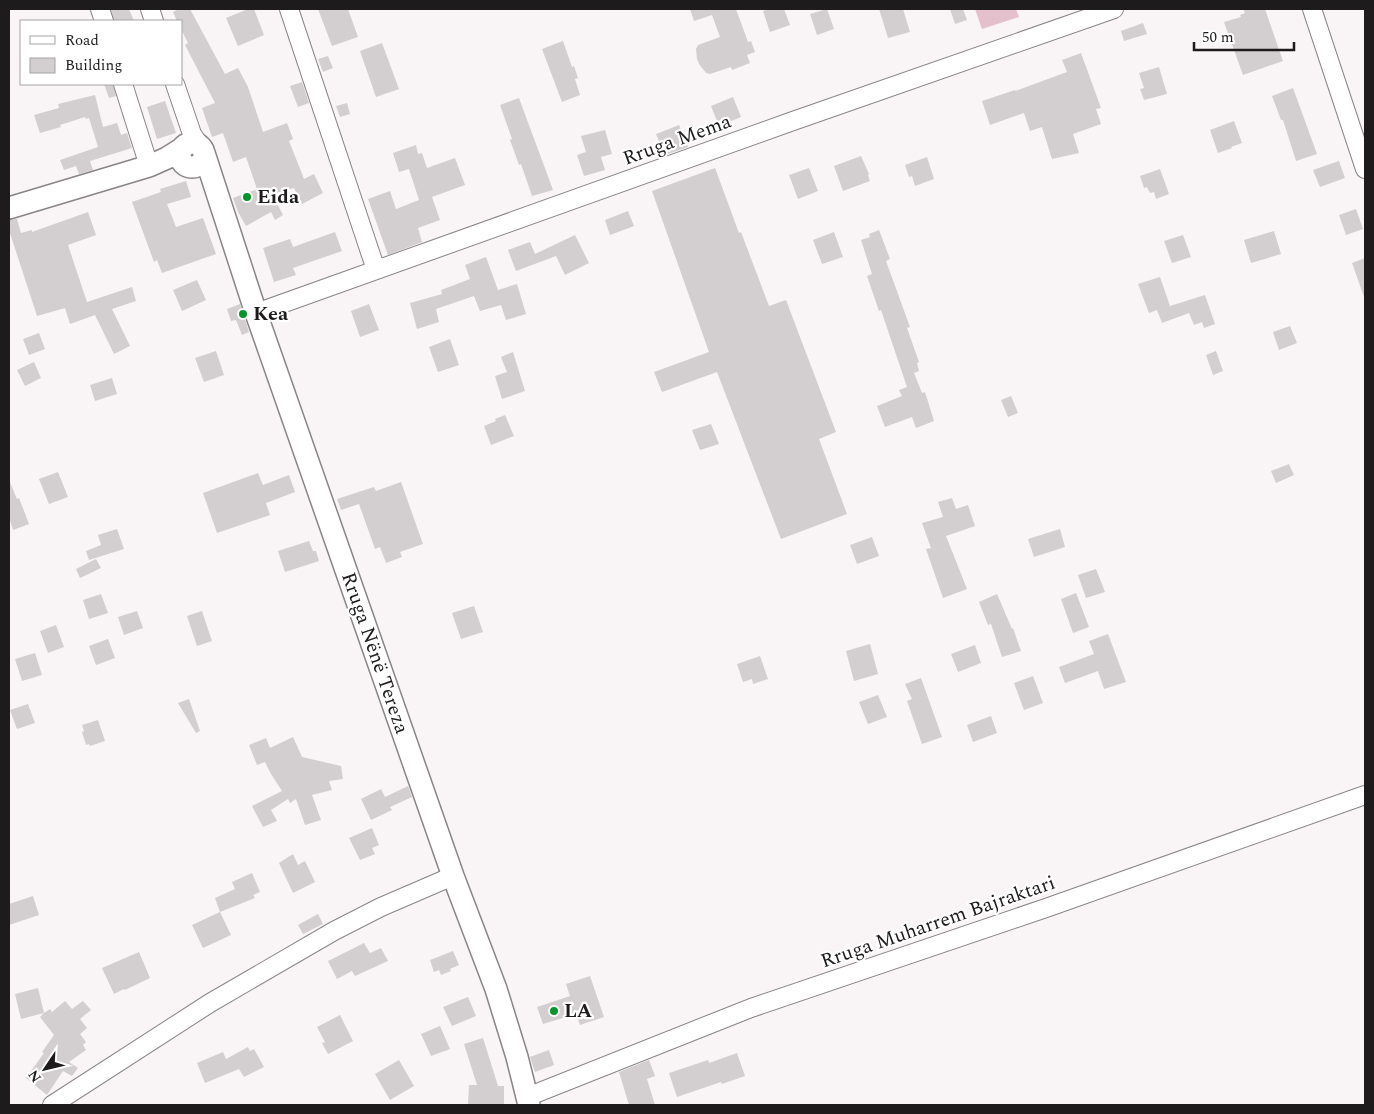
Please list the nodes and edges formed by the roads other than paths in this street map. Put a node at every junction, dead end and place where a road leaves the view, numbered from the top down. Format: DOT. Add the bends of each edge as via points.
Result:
graph roads {
  1 [pos="289,9"];
  2 [pos="1114,9"];
  3 [pos="1312,9"];
  4 [pos="123,85"];
  5 [pos="175,85"];
  6 [pos="192,151"];
  7 [pos="149,166"];
  8 [pos="1365,169"];
  9 [pos="9,208"];
  10 [pos="376,270"];
  11 [pos="256,312"];
  12 [pos="1365,795"];
  13 [pos="453,876"];
  14 [pos="528,1101"];
  15 [pos="52,1105"];
  1 -- 10 [label="street"];
  2 -- 10 [label="street, Rruga Mema"];
  3 -- 8 [label="street"];
  4 -- 7 [label="street"];
  5 -- 6 [label="street"];
  6 -- 7 [label="main road"];
  6 -- 11 [label="main road, Rruga Nënë Tereza" via="219,201"];
  7 -- 9 [label="main road"];
  10 -- 11 [label="street, Rruga Mema"];
  11 -- 13 [label="main road, Rruga Nënë Tereza"];
  12 -- 14 [label="street, Rruga Muharrem Bajraktari" via="751,1008"];
  13 -- 14 [label="main road, Rruga Nënë Tereza" via="496,989"];
  13 -- 15 [label="street" via="334,931 210,1003"];
}
